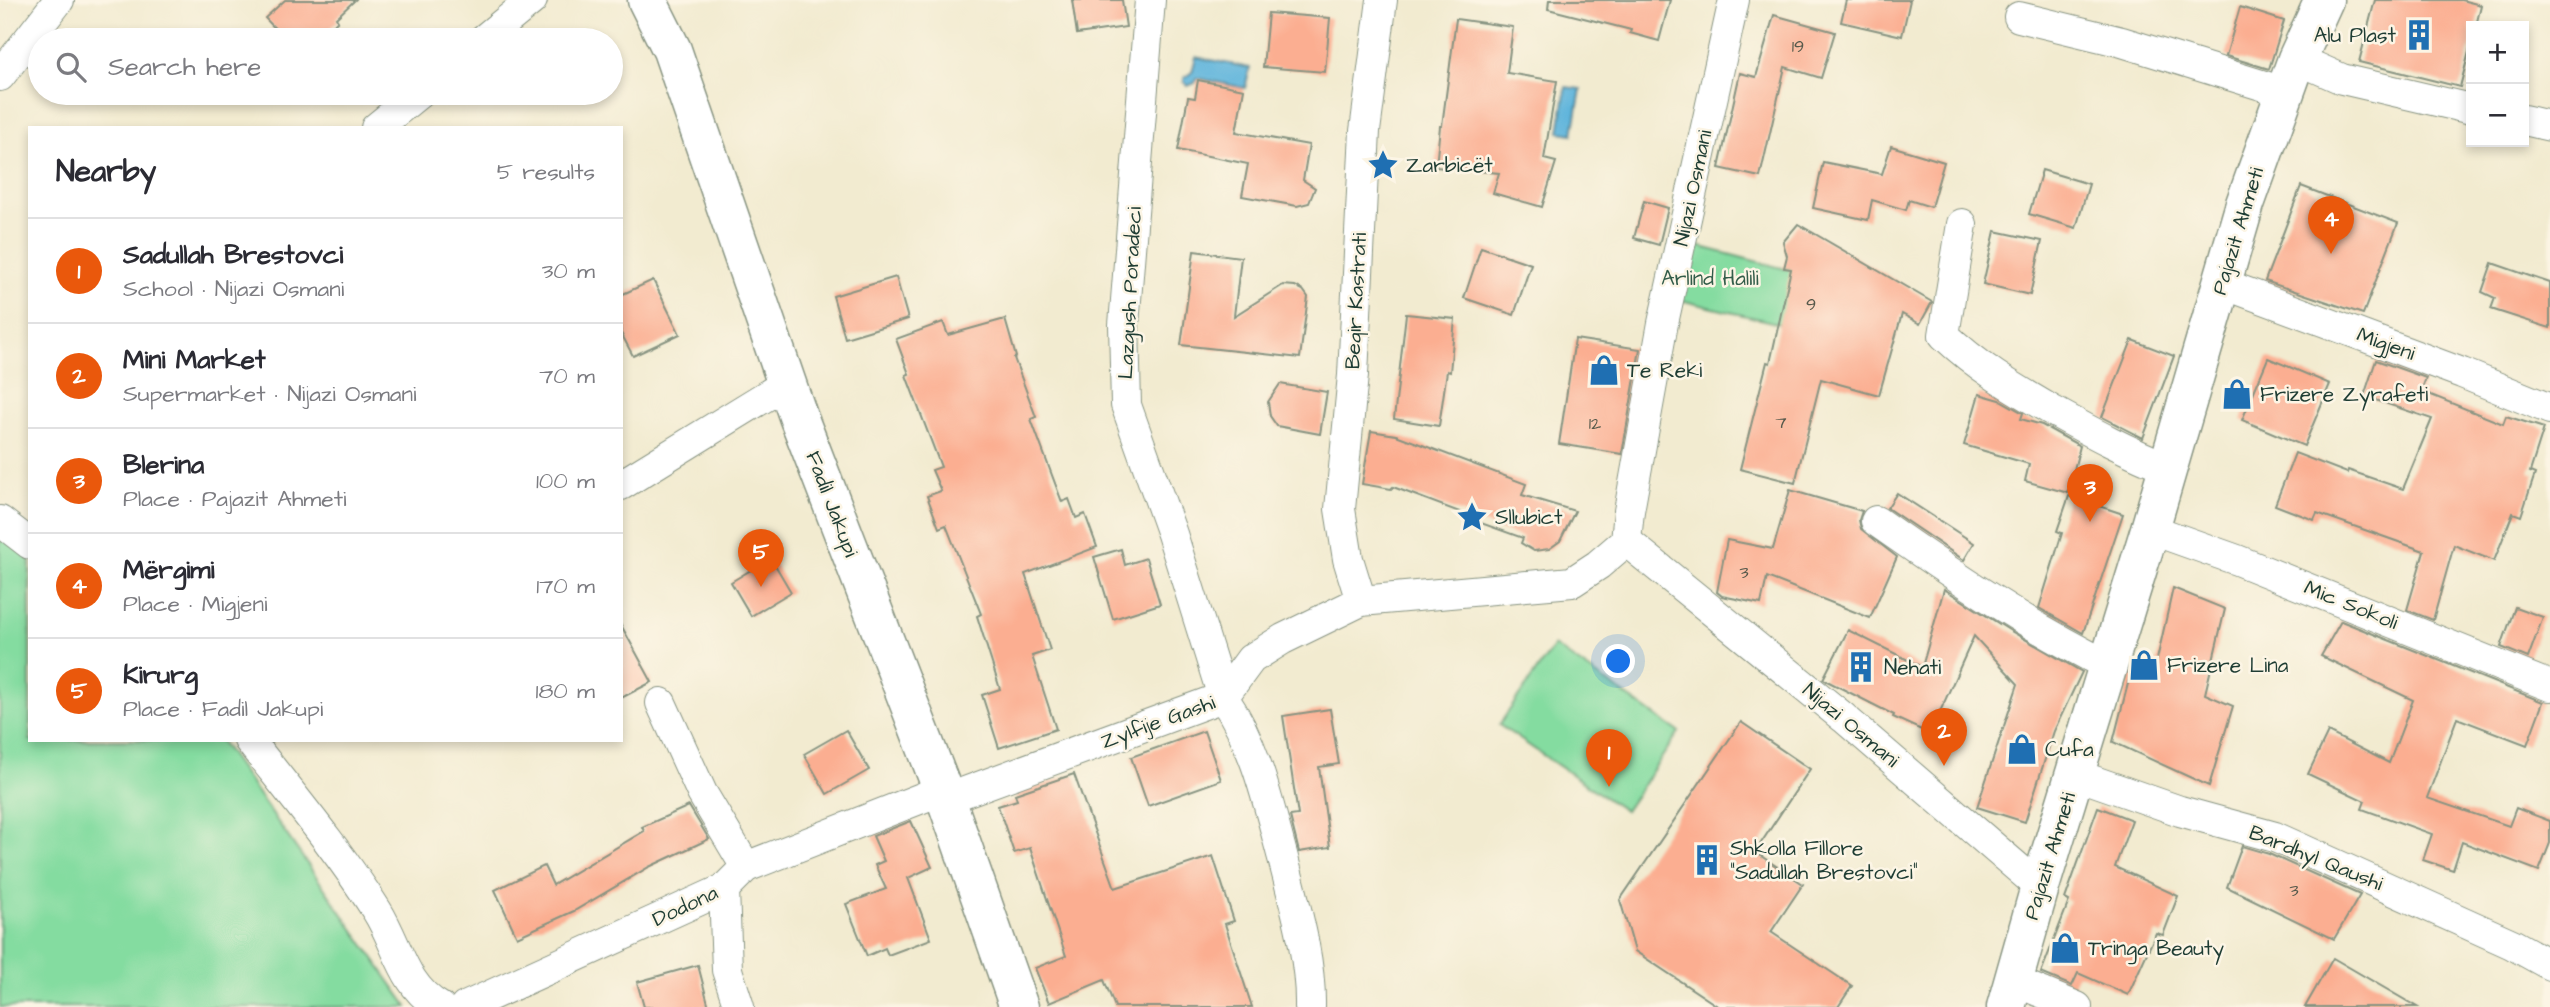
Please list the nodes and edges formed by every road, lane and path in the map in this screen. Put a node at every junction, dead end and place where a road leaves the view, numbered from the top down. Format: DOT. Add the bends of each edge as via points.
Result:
graph roads {
  1 [pos="59,0"];
  2 [pos="532,0"];
  3 [pos="647,0"];
  4 [pos="1150,0"];
  5 [pos="1382,0"];
  6 [pos="1734,0"];
  7 [pos="2324,0"];
  8 [pos="2019,17"];
  9 [pos="37,28"];
  10 [pos="498,28"];
  11 [pos="28,40"];
  12 [pos="0,76"];
  13 [pos="2290,76"];
  14 [pos="404,105"];
  15 [pos="2466,108"];
  16 [pos="2529,121"];
  17 [pos="378,126"];
  18 [pos="2550,126"];
  19 [pos="1962,224"];
  20 [pos="2221,283"];
  21 [pos="787,383"];
  22 [pos="2550,409"];
  23 [pos="2169,468"];
  24 [pos="623,484"];
  25 [pos="0,521"];
  26 [pos="1876,521"];
  27 [pos="2150,529"];
  28 [pos="1626,541"];
  29 [pos="28,542"];
  30 [pos="1361,601"];
  31 [pos="2107,665"];
  32 [pos="2550,687"];
  33 [pos="1223,697"];
  34 [pos="661,703"];
  35 [pos="251,742"];
  36 [pos="2074,774"];
  37 [pos="944,794"];
  38 [pos="746,867"];
  39 [pos="2039,887"];
  40 [pos="724,889"];
  41 [pos="2550,965"];
  42 [pos="2010,994"];
  43 [pos="440,1007"];
  44 [pos="465,1007"];
  45 [pos="740,1007"];
  46 [pos="1019,1007"];
  47 [pos="1310,1007"];
  48 [pos="2077,1007"];
  1 -- 9 [label="street"];
  2 -- 10 [label="street"];
  3 -- 21 [label="street, Fadil Jakupi" via="672,50"];
  4 -- 33 [label="street, Lazgush Poradeci" via="1124,325 1126,405"];
  5 -- 30 [label="street, Beqir Kastrati" via="1365,131 1353,375 1340,509"];
  6 -- 28 [label="street, Nijazi Osmani" via="1663,323"];
  7 -- 13 [label="street, Pajazit Ahmeti"];
  8 -- 13 [label="street"];
  11 -- 12 [label="street"];
  13 -- 15 [label="street" via="2343,79"];
  13 -- 20 [label="street, Pajazit Ahmeti"];
  14 -- 17 [label="street"];
  16 -- 18 [label="street"];
  19 -- 23 [label="street" via="1944,335 1970,360 2007,384 2133,454"];
  20 -- 22 [label="street, Migjeni"];
  20 -- 23 [label="street, Pajazit Ahmeti"];
  21 -- 24 [label="street"];
  21 -- 37 [label="street, Fadil Jakupi"];
  23 -- 27 [label="street, Pajazit Ahmeti"];
  25 -- 29 [label="street"];
  26 -- 31 [label="street" via="1968,584"];
  27 -- 31 [label="street, Pajazit Ahmeti"];
  27 -- 32 [label="street, Mic Sokoli" via="2249,564"];
  28 -- 30 [label="street" via="1572,582"];
  28 -- 39 [label="street, Nijazi Osmani" via="1844,718"];
  30 -- 33 [label="street" via="1251,659"];
  31 -- 36 [label="street, Pajazit Ahmeti"];
  33 -- 37 [label="street, Zylfije Gashi"];
  33 -- 47 [label="street, Zylfije Gashi" via="1236,715 1259,771 1273,820 1303,946"];
  34 -- 38 [label="street" via="702,793"];
  35 -- 43 [label="street" via="378,913 412,984"];
  36 -- 39 [label="street, Pajazit Ahmeti"];
  36 -- 41 [label="street, Bardhyl Qaushi" via="2180,811 2275,837"];
  37 -- 38 [label="street, Dodona"];
  37 -- 46 [label="street, Fadil Jakupi"];
  38 -- 40 [label="street, Dodona"];
  39 -- 42 [label="street, Pajazit Ahmeti"];
  40 -- 44 [label="street, Dodona"];
  40 -- 45 [label="street" via="727,970"];
  42 -- 48 [label="street"];
}
